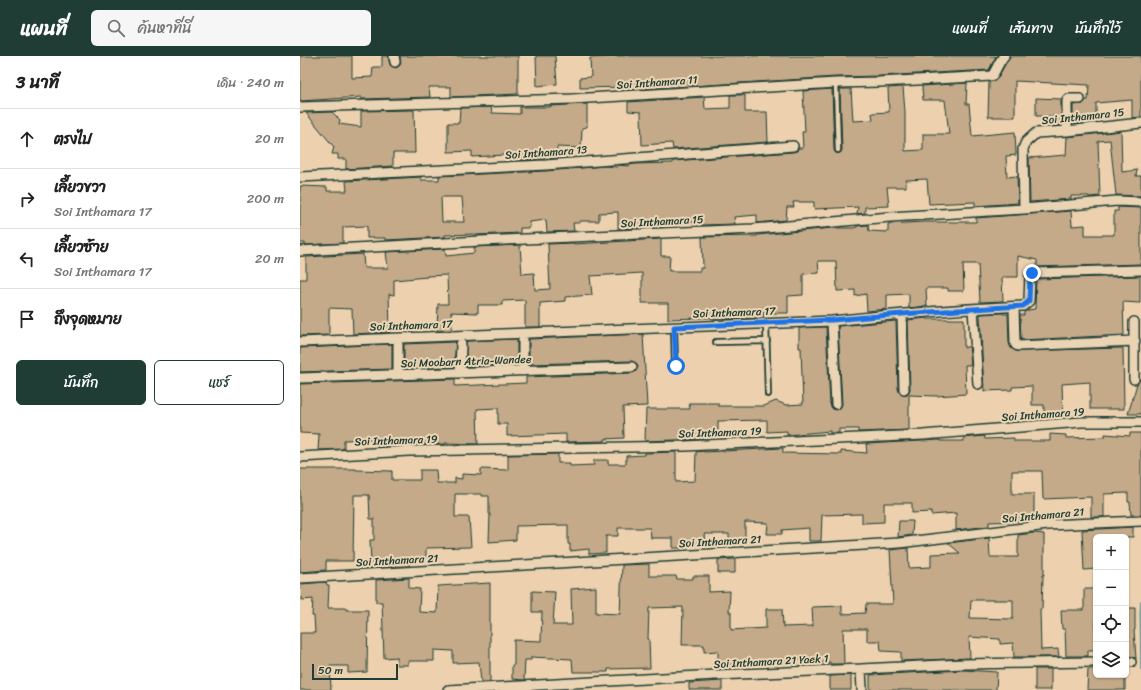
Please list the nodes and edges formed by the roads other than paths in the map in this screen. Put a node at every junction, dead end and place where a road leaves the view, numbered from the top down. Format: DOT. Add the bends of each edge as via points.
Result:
graph roads {
  1 [pos="1004,56"];
  2 [pos="836,83"];
  3 [pos="1080,99"];
  4 [pos="300,107"];
  5 [pos="1141,123"];
  6 [pos="1067,131"];
  7 [pos="792,146"];
  8 [pos="838,150"];
  9 [pos="300,177"];
  10 [pos="1141,202"];
  11 [pos="1024,209"];
  12 [pos="300,251"];
  13 [pos="1141,270"];
  14 [pos="1014,307"];
  15 [pos="973,309"];
  16 [pos="902,314"];
  17 [pos="832,320"];
  18 [pos="1134,322"];
  19 [pos="766,323"];
  20 [pos="674,327"];
  21 [pos="523,338"];
  22 [pos="767,341"];
  23 [pos="1135,341"];
  24 [pos="300,342"];
  25 [pos="716,342"];
  26 [pos="461,344"];
  27 [pos="398,345"];
  28 [pos="676,366"];
  29 [pos="632,367"];
  30 [pos="523,371"];
  31 [pos="460,373"];
  32 [pos="398,375"];
  33 [pos="300,378"];
  34 [pos="1134,379"];
  35 [pos="978,384"];
  36 [pos="904,390"];
  37 [pos="768,394"];
  38 [pos="836,404"];
  39 [pos="1141,422"];
  40 [pos="300,457"];
  41 [pos="1141,521"];
  42 [pos="300,578"];
  43 [pos="1093,662"];
  44 [pos="861,669"];
  45 [pos="448,690"];
  46 [pos="862,690"];
  1 -- 2 [label="street, Soi Inthamara 11" via="992,76"];
  2 -- 4 [label="street, Soi Inthamara 11" via="572,99"];
  2 -- 8 [label="lane"];
  3 -- 6 [label="street" via="1067,101"];
  5 -- 6 [label="street, Soi Inthamara 15"];
  6 -- 11 [label="street, Soi Inthamara 15" via="1036,133 1026,142 1023,148"];
  7 -- 9 [label="street, Soi Inthamara 13" via="546,165"];
  10 -- 11 [label="street, Soi Inthamara 15" via="1117,201"];
  11 -- 12 [label="street, Soi Inthamara 15" via="752,229"];
  13 -- 14 [label="street, Soi Inthamara 17" via="1032,273 1029,301 1023,306"];
  14 -- 15 [label="street, Soi Inthamara 17"];
  14 -- 23 [label="street" via="1018,346"];
  15 -- 16 [label="street, Soi Inthamara 17"];
  15 -- 35 [label="street"];
  16 -- 17 [label="street, Soi Inthamara 17"];
  16 -- 36 [label="street"];
  17 -- 19 [label="street, Soi Inthamara 17"];
  17 -- 38 [label="street"];
  18 -- 23 [label="street"];
  19 -- 20 [label="street, Soi Inthamara 17"];
  19 -- 22 [label="lane"];
  20 -- 24 [label="street, Soi Inthamara 17"];
  20 -- 28 [label="lane"];
  21 -- 30 [label="street"];
  22 -- 25 [label="lane"];
  22 -- 37 [label="lane"];
  23 -- 34 [label="street"];
  26 -- 31 [label="street"];
  27 -- 32 [label="street"];
  29 -- 30 [label="street, Soi Moobarn Atria-Wandee"];
  30 -- 31 [label="street, Soi Moobarn Atria-Wandee"];
  31 -- 32 [label="street, Soi Moobarn Atria-Wandee"];
  32 -- 33 [label="street, Soi Moobarn Atria-Wandee"];
  39 -- 40 [label="street, Soi Inthamara 19" via="1081,422 923,435 685,446 409,451"];
  41 -- 42 [label="street, Soi Inthamara 21" via="1048,525 899,543"];
  43 -- 44 [label="street, Soi Inthamara 21 Yaek 1"];
  44 -- 45 [label="street, Soi Inthamara 21 Yaek 1"];
  44 -- 46 [label="street"];
}
